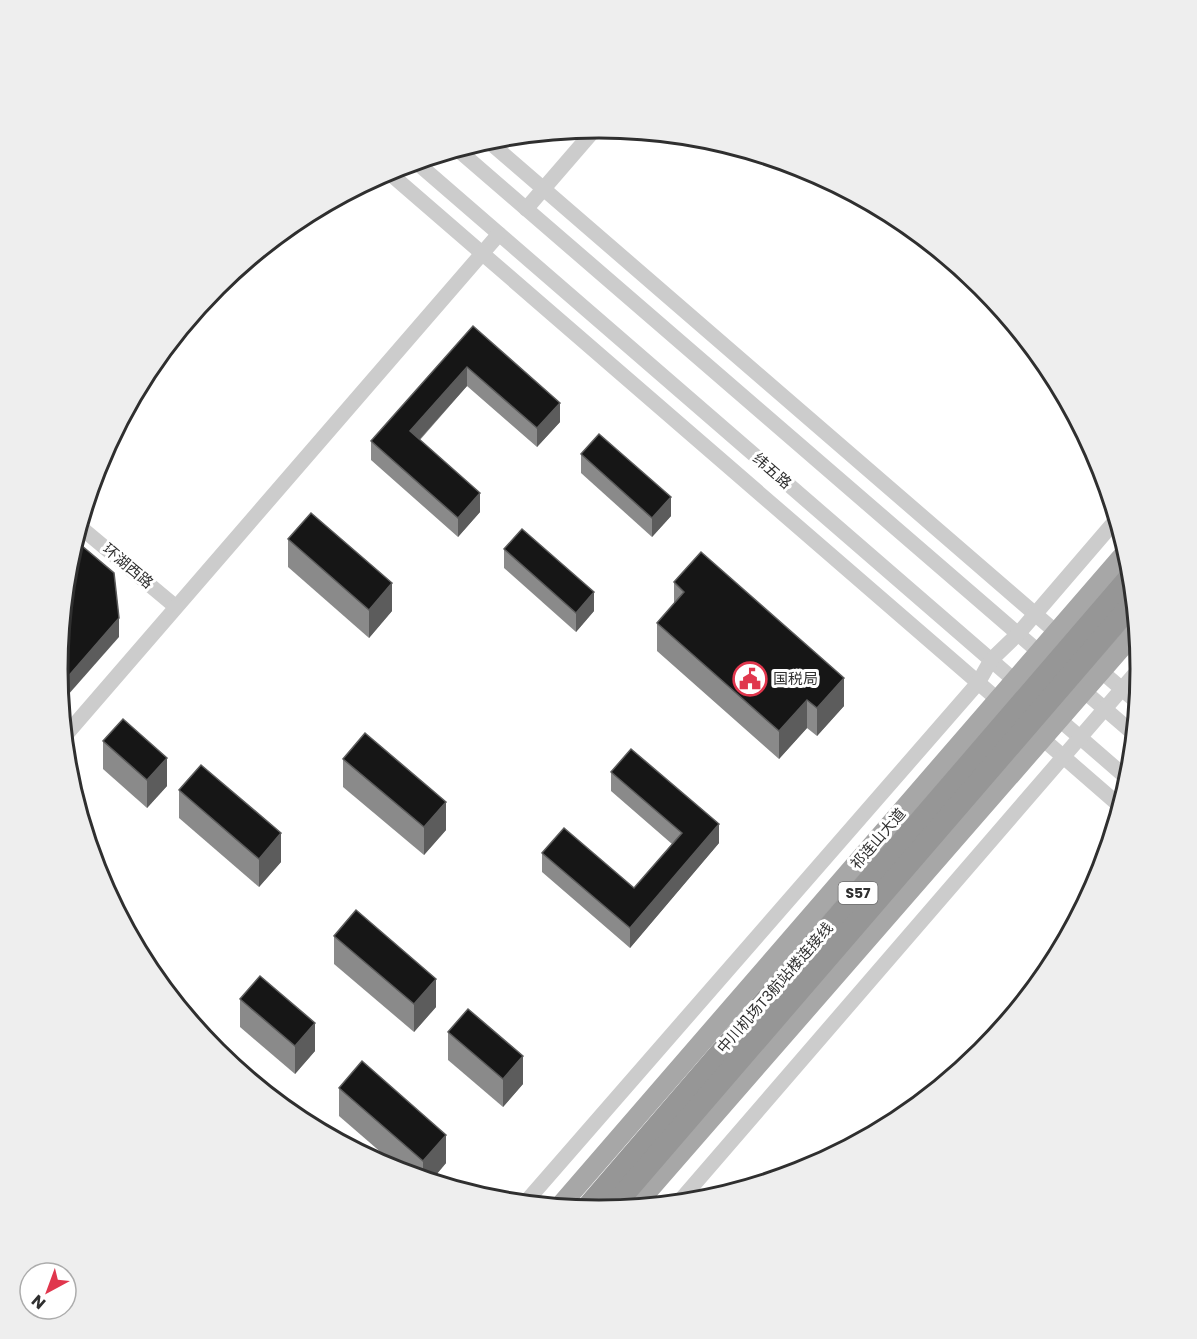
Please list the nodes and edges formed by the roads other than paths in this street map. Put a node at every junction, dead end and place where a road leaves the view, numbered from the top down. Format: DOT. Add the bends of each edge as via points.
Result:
graph roads {
  1 [pos="587,139"];
  2 [pos="497,149"];
  3 [pos="465,156"];
  4 [pos="424,169"];
  5 [pos="396,179"];
  6 [pos="543,189"];
  7 [pos="526,209"];
  8 [pos="499,234"];
  9 [pos="482,254"];
  10 [pos="1110,528"];
  11 [pos="86,532"];
  12 [pos="1118,561"];
  13 [pos="1123,586"];
  14 [pos="176,607"];
  15 [pos="1126,611"];
  16 [pos="1036,615"];
  17 [pos="1056,632"];
  18 [pos="1018,634"];
  19 [pos="1128,640"];
  20 [pos="1039,652"];
  21 [pos="991,660"];
  22 [pos="1101,671"];
  23 [pos="1129,680"];
  24 [pos="1014,681"];
  25 [pos="978,683"];
  26 [pos="1122,689"];
  27 [pos="1084,691"];
  28 [pos="1129,695"];
  29 [pos="998,700"];
  30 [pos="1105,709"];
  31 [pos="1060,720"];
  32 [pos="1126,727"];
  33 [pos="71,729"];
  34 [pos="1080,737"];
  35 [pos="1043,739"];
  36 [pos="1064,756"];
  37 [pos="1119,771"];
  38 [pos="1113,800"];
  39 [pos="687,1193"];
  40 [pos="531,1196"];
  41 [pos="643,1198"];
  42 [pos="566,1199"];
  43 [pos="619,1199"];
  44 [pos="594,1200"];
  1 -- 6 [label="street"];
  2 -- 6 [label="street"];
  3 -- 7 [label="street"];
  4 -- 8 [label="street, 纬五路"];
  5 -- 9 [label="street"];
  6 -- 7 [label="street"];
  6 -- 16 [label="street"];
  7 -- 18 [label="street"];
  8 -- 9 [label="street"];
  8 -- 21 [label="street, 纬五路"];
  9 -- 14 [label="street"];
  9 -- 25 [label="street"];
  10 -- 16 [label="street"];
  11 -- 14 [label="street, 环湖西路"];
  12 -- 17 [label="main road, 祁连山大道"];
  13 -- 44 [label="highway, 中川机场T3航站楼连接线 / S57, bridge"];
  14 -- 33 [label="street"];
  15 -- 43 [label="highway, 中川机场T3航站楼连接线 / S57, bridge"];
  16 -- 17 [label="street"];
  16 -- 18 [label="street"];
  17 -- 20 [label="main road, 祁连山大道"];
  17 -- 22 [label="street"];
  18 -- 20 [label="street"];
  18 -- 21 [label="street"];
  19 -- 22 [label="main road"];
  20 -- 24 [label="main road, 祁连山大道"];
  20 -- 27 [label="street"];
  21 -- 24 [label="street, 纬五路"];
  21 -- 25 [label="street"];
  22 -- 26 [label="street"];
  22 -- 27 [label="main road"];
  23 -- 26 [label="street"];
  24 -- 29 [label="main road, 祁连山大道"];
  24 -- 31 [label="street, 纬五路"];
  25 -- 29 [label="street"];
  25 -- 40 [label="street"];
  26 -- 28 [label="street"];
  26 -- 30 [label="street"];
  27 -- 30 [label="street"];
  27 -- 31 [label="main road"];
  29 -- 35 [label="street"];
  29 -- 42 [label="main road, 祁连山大道"];
  30 -- 32 [label="street"];
  30 -- 34 [label="street"];
  31 -- 34 [label="street, 纬五路"];
  31 -- 35 [label="main road"];
  34 -- 36 [label="street"];
  34 -- 37 [label="street, 纬五路"];
  35 -- 36 [label="street"];
  35 -- 41 [label="main road"];
  36 -- 38 [label="street"];
  36 -- 39 [label="street"];
}
